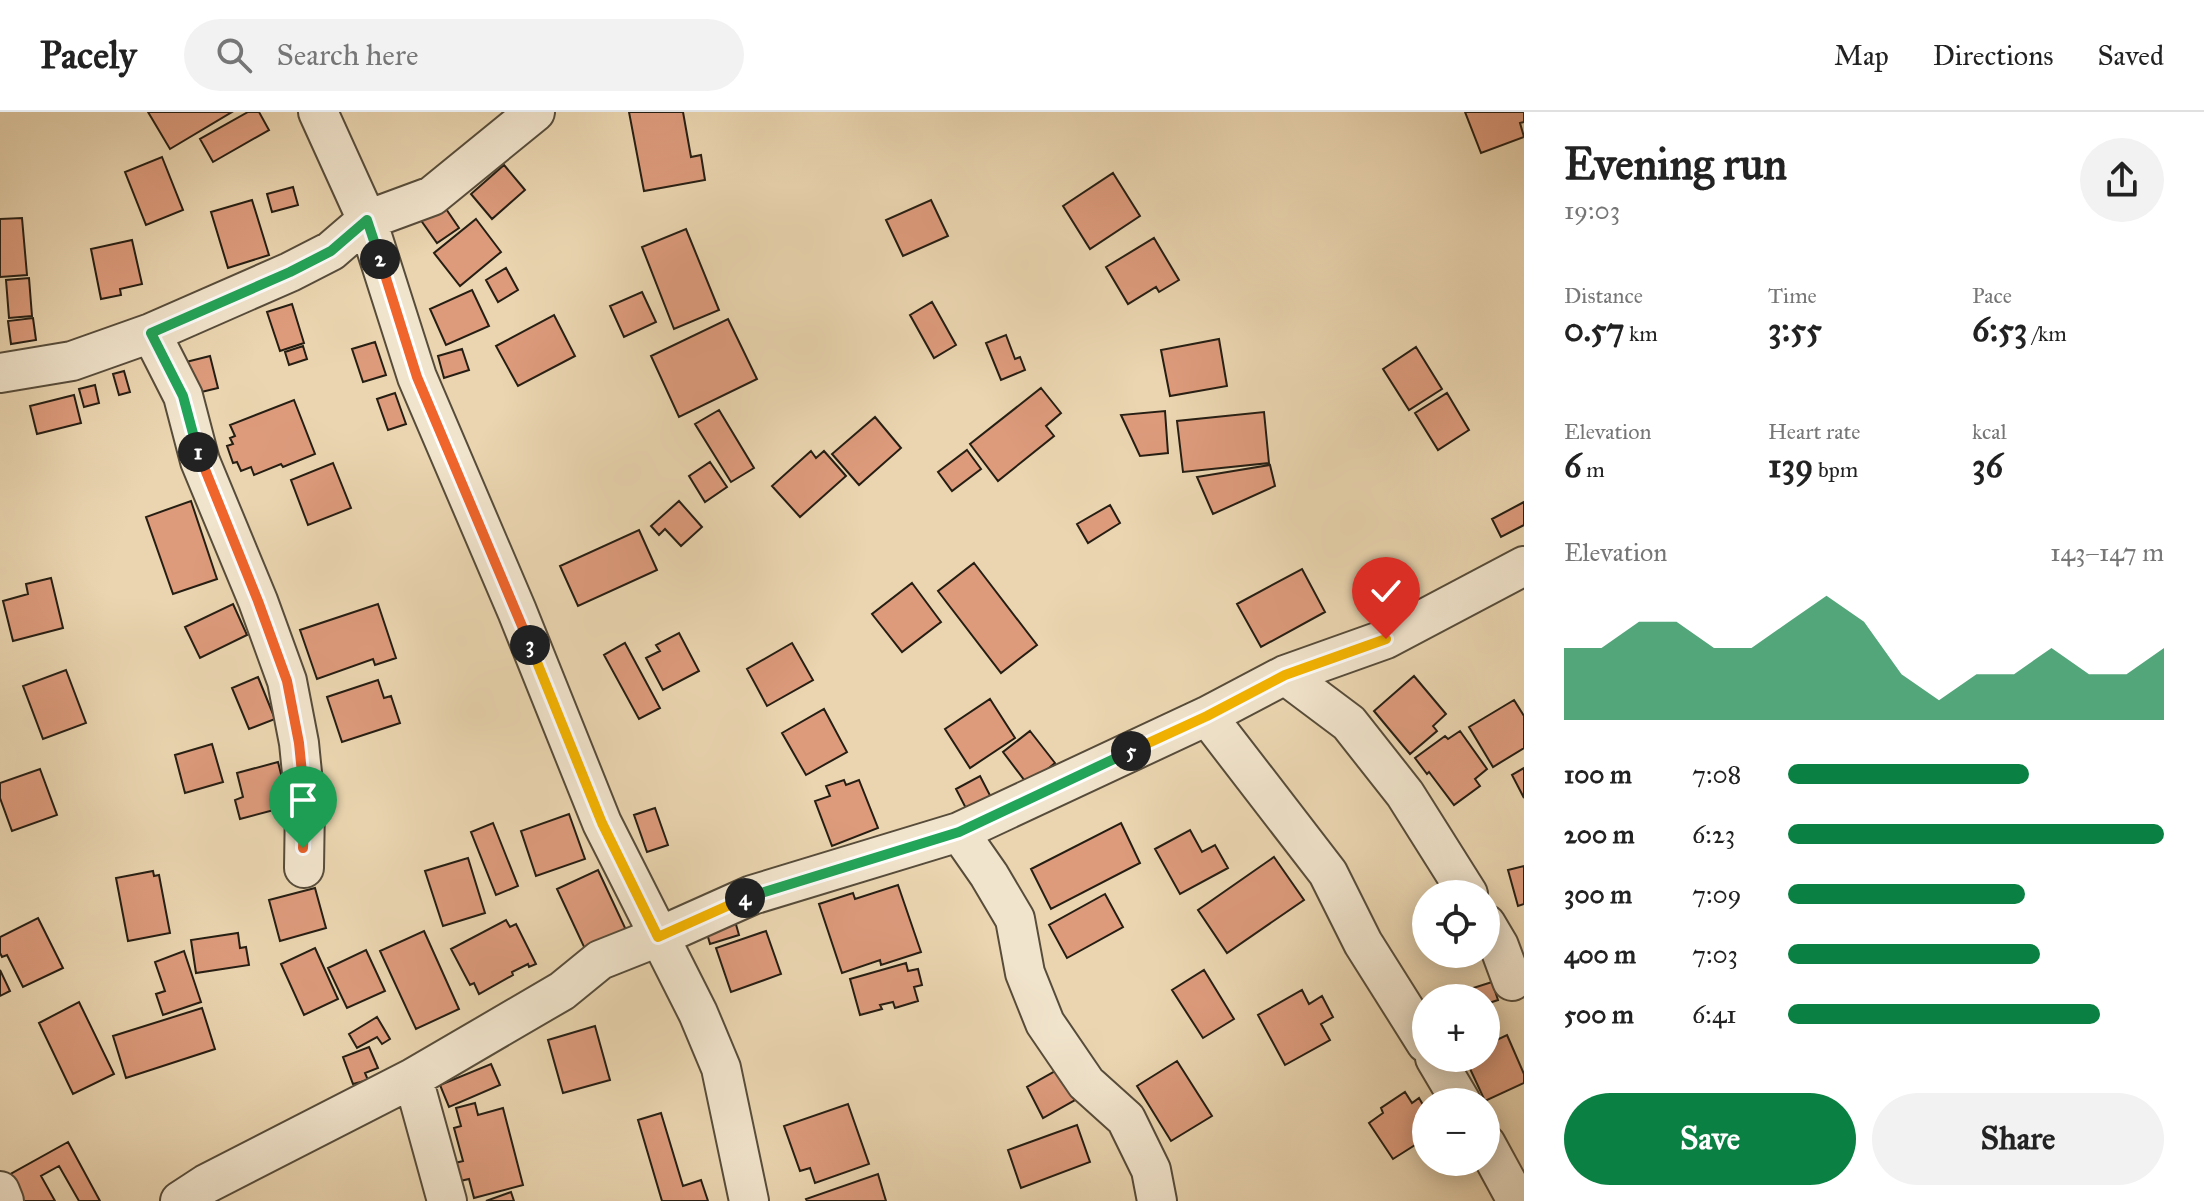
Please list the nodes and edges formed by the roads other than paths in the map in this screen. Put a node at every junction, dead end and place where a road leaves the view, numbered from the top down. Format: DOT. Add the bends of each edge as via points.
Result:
graph roads {
  1 [pos="318,112"];
  2 [pos="535,112"];
  3 [pos="367,220"];
  4 [pos="151,333"];
  5 [pos="0,373"];
  6 [pos="1524,566"];
  7 [pos="1285,675"];
  8 [pos="1207,716"];
  9 [pos="959,832"];
  10 [pos="304,868"];
  11 [pos="1459,880"];
  12 [pos="658,937"];
  13 [pos="1500,949"];
  14 [pos="1512,981"];
  15 [pos="1412,1021"];
  16 [pos="413,1078"];
  17 [pos="1500,1170"];
  18 [pos="0,1191"];
  19 [pos="4,1201"];
  20 [pos="180,1201"];
  21 [pos="447,1201"];
  22 [pos="749,1201"];
  23 [pos="1157,1201"];
  24 [pos="1517,1201"];
  1 -- 3 [label="street"];
  2 -- 3 [label="street" via="432,196"];
  3 -- 4 [label="street" via="331,251"];
  3 -- 12 [label="street" via="417,377 602,823"];
  4 -- 5 [label="street" via="72,361"];
  4 -- 10 [label="street" via="183,396 200,461 287,681 305,803"];
  6 -- 7 [label="street" via="1386,639"];
  7 -- 8 [label="street"];
  7 -- 11 [label="street" via="1349,723 1405,794"];
  8 -- 9 [label="street"];
  8 -- 15 [label="street" via="1328,873 1363,943"];
  9 -- 12 [label="street" via="752,895"];
  9 -- 23 [label="street" via="1015,919 1025,973 1045,1023 1086,1083 1126,1119 1151,1170"];
  12 -- 16 [label="street" via="600,960 562,991"];
  12 -- 22 [label="street" via="721,1068"];
  13 -- 14 [label="street"];
  16 -- 20 [label="street"];
  16 -- 21 [label="street"];
  17 -- 24 [label="street"];
  18 -- 19 [label="street"];
}
